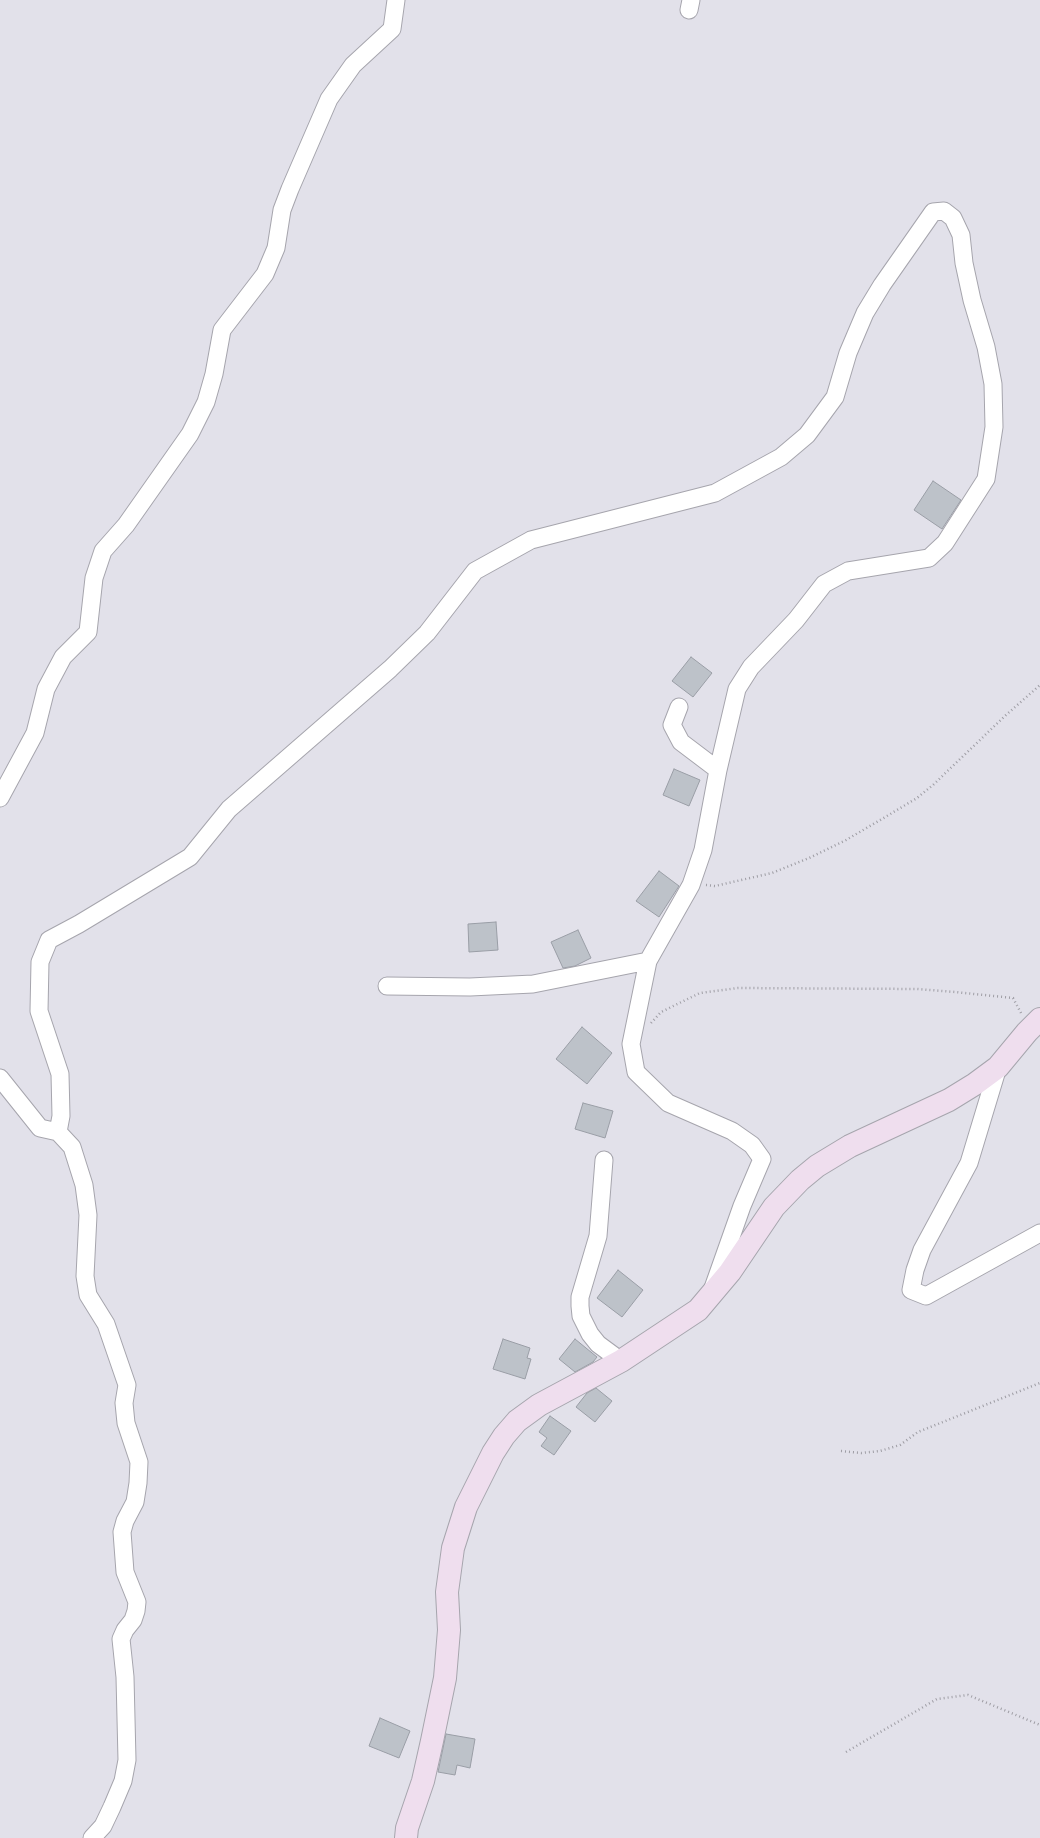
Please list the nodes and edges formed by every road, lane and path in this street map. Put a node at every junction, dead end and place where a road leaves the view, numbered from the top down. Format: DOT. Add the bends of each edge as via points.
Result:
graph roads {
  1 [pos="396,0"];
  2 [pos="1040,685"];
  3 [pos="679,707"];
  4 [pos="718,770"];
  5 [pos="0,798"];
  6 [pos="691,885"];
  7 [pos="648,960"];
  8 [pos="387,986"];
  9 [pos="1033,1025"];
  10 [pos="631,1044"];
  11 [pos="998,1067"];
  12 [pos="0,1078"];
  13 [pos="58,1132"];
  14 [pos="604,1160"];
  15 [pos="1040,1233"];
  16 [pos="712,1292"];
  17 [pos="621,1361"];
  18 [pos="1040,1383"];
  19 [pos="841,1451"];
  20 [pos="1040,1725"];
  21 [pos="846,1752"];
  22 [pos="92,1838"];
  23 [pos="406,1838"];
  1 -- 5 [label="street" via="392,28 353,65 329,99 290,188 282,210 276,248 265,274 222,330 206,402 190,434 126,525 103,551 94,578 88,632 63,657 46,689 35,733"];
  2 -- 6 [label="path" via="917,798 846,840 772,873 715,886"];
  3 -- 4 [label="street" via="672,725 681,742"];
  4 -- 6 [label="street" via="703,850"];
  4 -- 13 [label="street" via="737,689 751,667 796,620 824,584 848,571 929,558 945,543 986,479 994,427 993,384 964,263 961,235 953,218 944,211 933,212 865,313 848,353 835,397 807,435 781,457 715,493 531,540 475,571 427,633 390,669 229,809 190,857 49,940 40,962 39,1011 60,1074 61,1116"];
  6 -- 7 [label="street"];
  7 -- 8 [label="street" via="532,984 470,987"];
  7 -- 10 [label="street"];
  9 -- 10 [label="path" via="1022,1014 1013,998 917,989 738,988 700,993 661,1012"];
  9 -- 11 [label="street"];
  10 -- 16 [label="street" via="636,1072 668,1103 732,1131 752,1145 762,1159 742,1206"];
  11 -- 15 [label="street" via="969,1163 922,1250 911,1290 926,1296"];
  11 -- 16 [label="street" via="949,1100 850,1146 817,1166 774,1207 730,1272"];
  12 -- 13 [label="street" via="40,1128"];
  13 -- 22 [label="street" via="72,1147 84,1185 88,1215 85,1276 88,1295 106,1324 127,1385 124,1403 126,1423 139,1462 135,1502 122,1532 125,1572 137,1602 133,1620 121,1639 125,1677 127,1760 123,1781 112,1807"];
  14 -- 17 [label="street" via="598,1236 580,1297 580,1306 581,1316 590,1334 598,1344"];
  16 -- 17 [label="street" via="698,1310"];
  17 -- 23 [label="street" via="539,1405 517,1421 493,1453 466,1507 454,1548 447,1592 450,1630 441,1697 423,1780"];
  18 -- 19 [label="path" via="918,1432 900,1445 874,1452"];
  20 -- 21 [label="path" via="968,1695 937,1699"];
}
